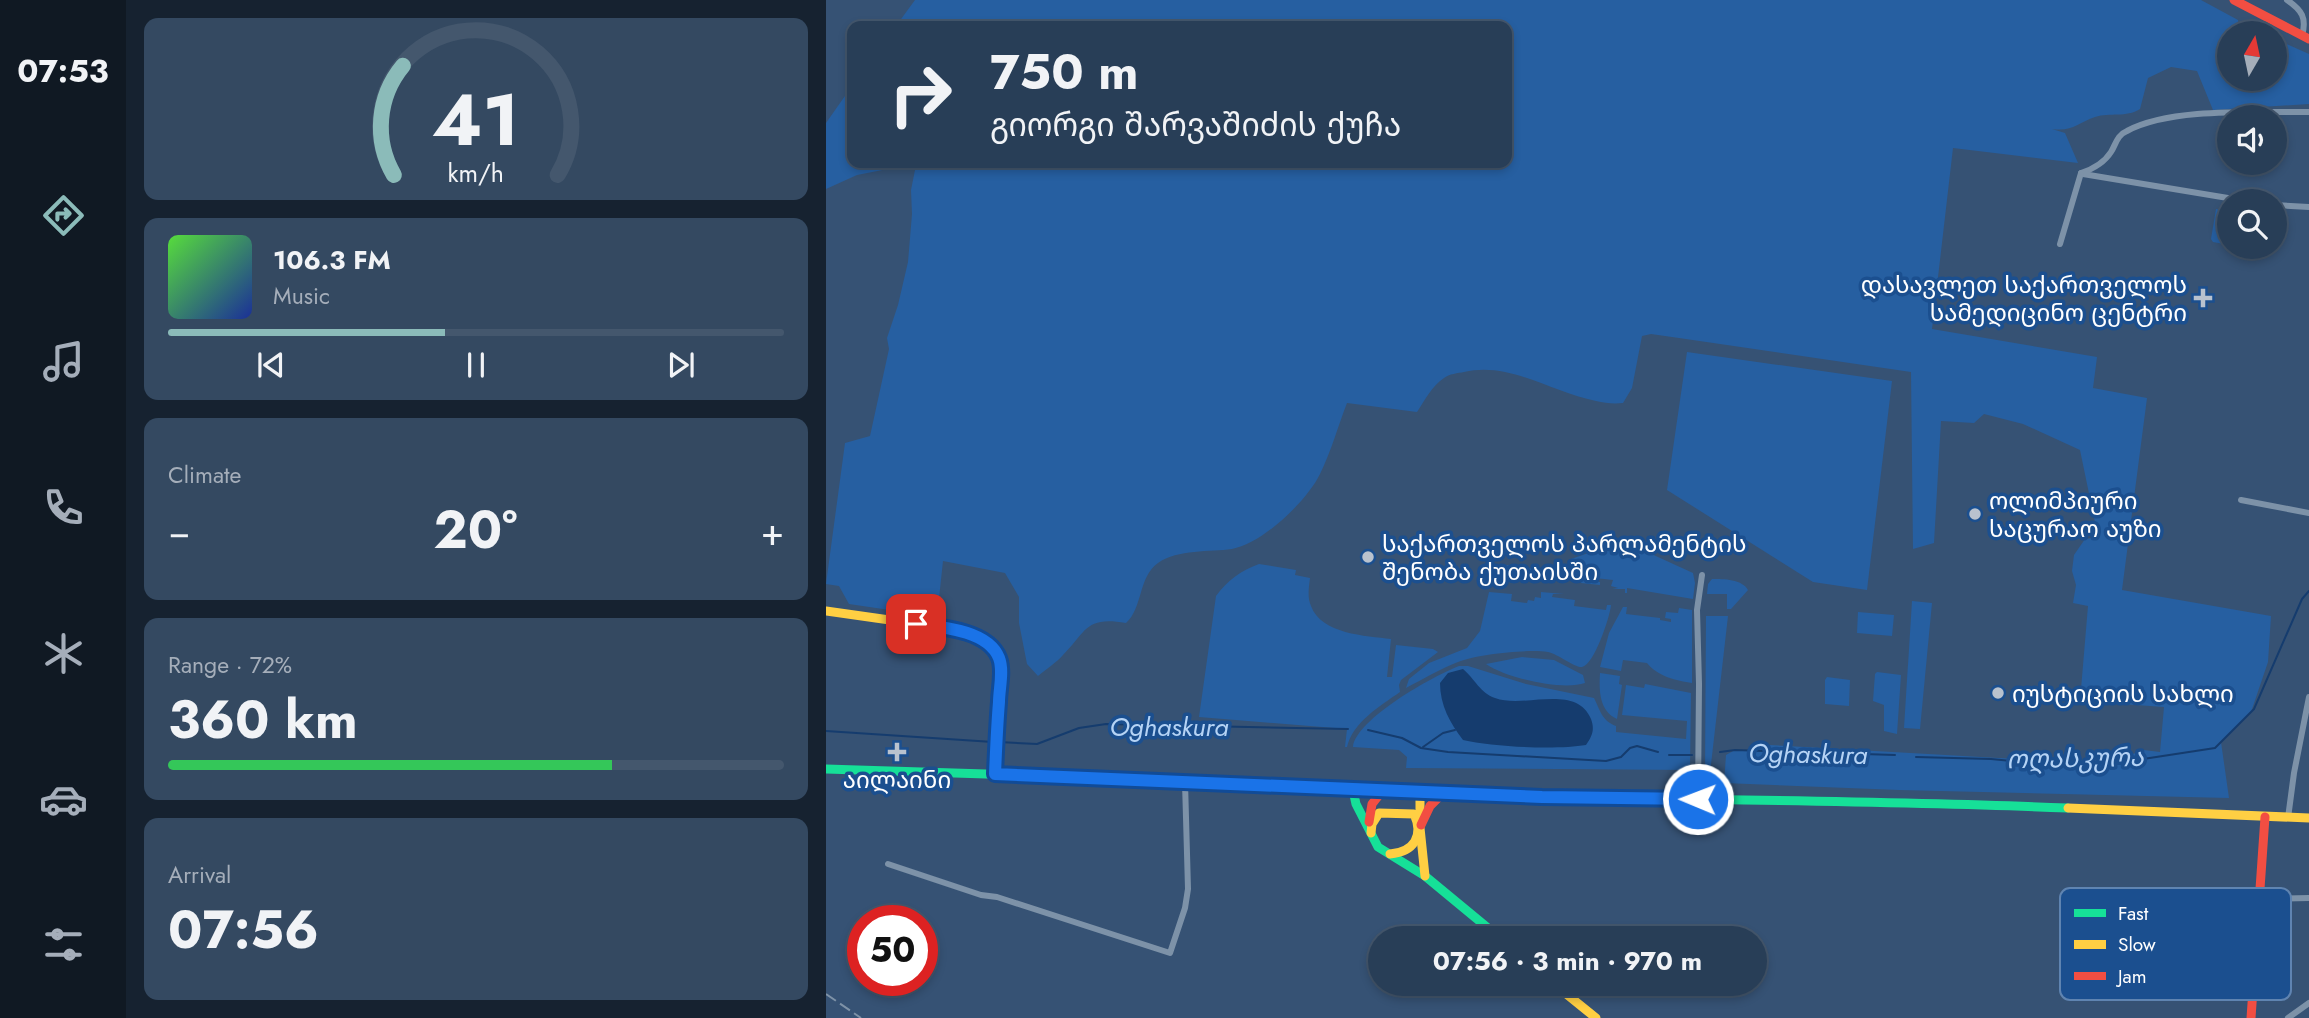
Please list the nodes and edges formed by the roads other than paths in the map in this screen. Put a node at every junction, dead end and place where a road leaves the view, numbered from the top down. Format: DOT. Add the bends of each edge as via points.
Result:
graph roads {
  1 [pos="2235,0"];
  2 [pos="2287,0"];
  3 [pos="2296,3"];
  4 [pos="2305,37"];
  5 [pos="2309,113"];
  6 [pos="2081,173"];
  7 [pos="2217,196"];
  8 [pos="2287,206"];
  9 [pos="2309,207"];
  10 [pos="2060,244"];
  11 [pos="2241,500"];
  12 [pos="2309,513"];
  13 [pos="1702,575"];
  14 [pos="826,611"];
  15 [pos="2309,697"];
  16 [pos="826,769"];
  17 [pos="995,774"];
  18 [pos="1185,782"];
  19 [pos="1353,789"];
  20 [pos="1383,790"];
  21 [pos="1420,792"];
  22 [pos="1443,793"];
  23 [pos="1698,799"];
  24 [pos="2265,817"];
  25 [pos="2288,818"];
  26 [pos="2309,818"];
  27 [pos="1368,828"];
  28 [pos="1420,828"];
  29 [pos="1373,839"];
  30 [pos="1390,854"];
  31 [pos="888,864"];
  32 [pos="1425,876"];
  33 [pos="2260,888"];
  34 [pos="2291,898"];
  35 [pos="2309,898"];
  36 [pos="1485,926"];
  37 [pos="1569,996"];
  38 [pos="2252,1000"];
  39 [pos="2309,1003"];
  40 [pos="1596,1018"];
  41 [pos="2251,1018"];
  42 [pos="2288,1018"];
  1 -- 4 [label="main road"];
  2 -- 3 [label="street"];
  3 -- 4 [label="street" via="2304,17"];
  5 -- 6 [label="street" via="2205,113 2152,122 2125,131 2103,162"];
  6 -- 7 [label="street"];
  6 -- 10 [label="street"];
  8 -- 9 [label="street"];
  11 -- 12 [label="street"];
  13 -- 23 [label="street" via="1698,599"];
  14 -- 17 [label="main road" via="942,627 987,643 1000,663"];
  15 -- 25 [label="street"];
  16 -- 17 [label="main road"];
  17 -- 18 [label="main road"];
  18 -- 19 [label="main road"];
  18 -- 31 [label="street" via="1188,888 1170,953"];
  19 -- 20 [label="main road"];
  19 -- 27 [label="main road"];
  20 -- 21 [label="main road"];
  20 -- 27 [label="main road" via="1372,804"];
  21 -- 22 [label="main road"];
  21 -- 28 [label="main road"];
  22 -- 23 [label="main road"];
  22 -- 28 [label="main road" via="1430,806"];
  23 -- 24 [label="main road" via="1943,803"];
  24 -- 25 [label="main road"];
  24 -- 33 [label="main road"];
  25 -- 26 [label="main road"];
  27 -- 29 [label="main road"];
  28 -- 29 [label="main road" via="1414,814 1379,813 1372,824"];
  28 -- 30 [label="main road" via="1415,845"];
  28 -- 32 [label="main road"];
  29 -- 30 [label="main road"];
  30 -- 32 [label="main road"];
  32 -- 36 [label="main road"];
  34 -- 35 [label="street"];
  37 -- 40 [label="main road"];
  38 -- 41 [label="main road"];
  39 -- 42 [label="street"];
}
